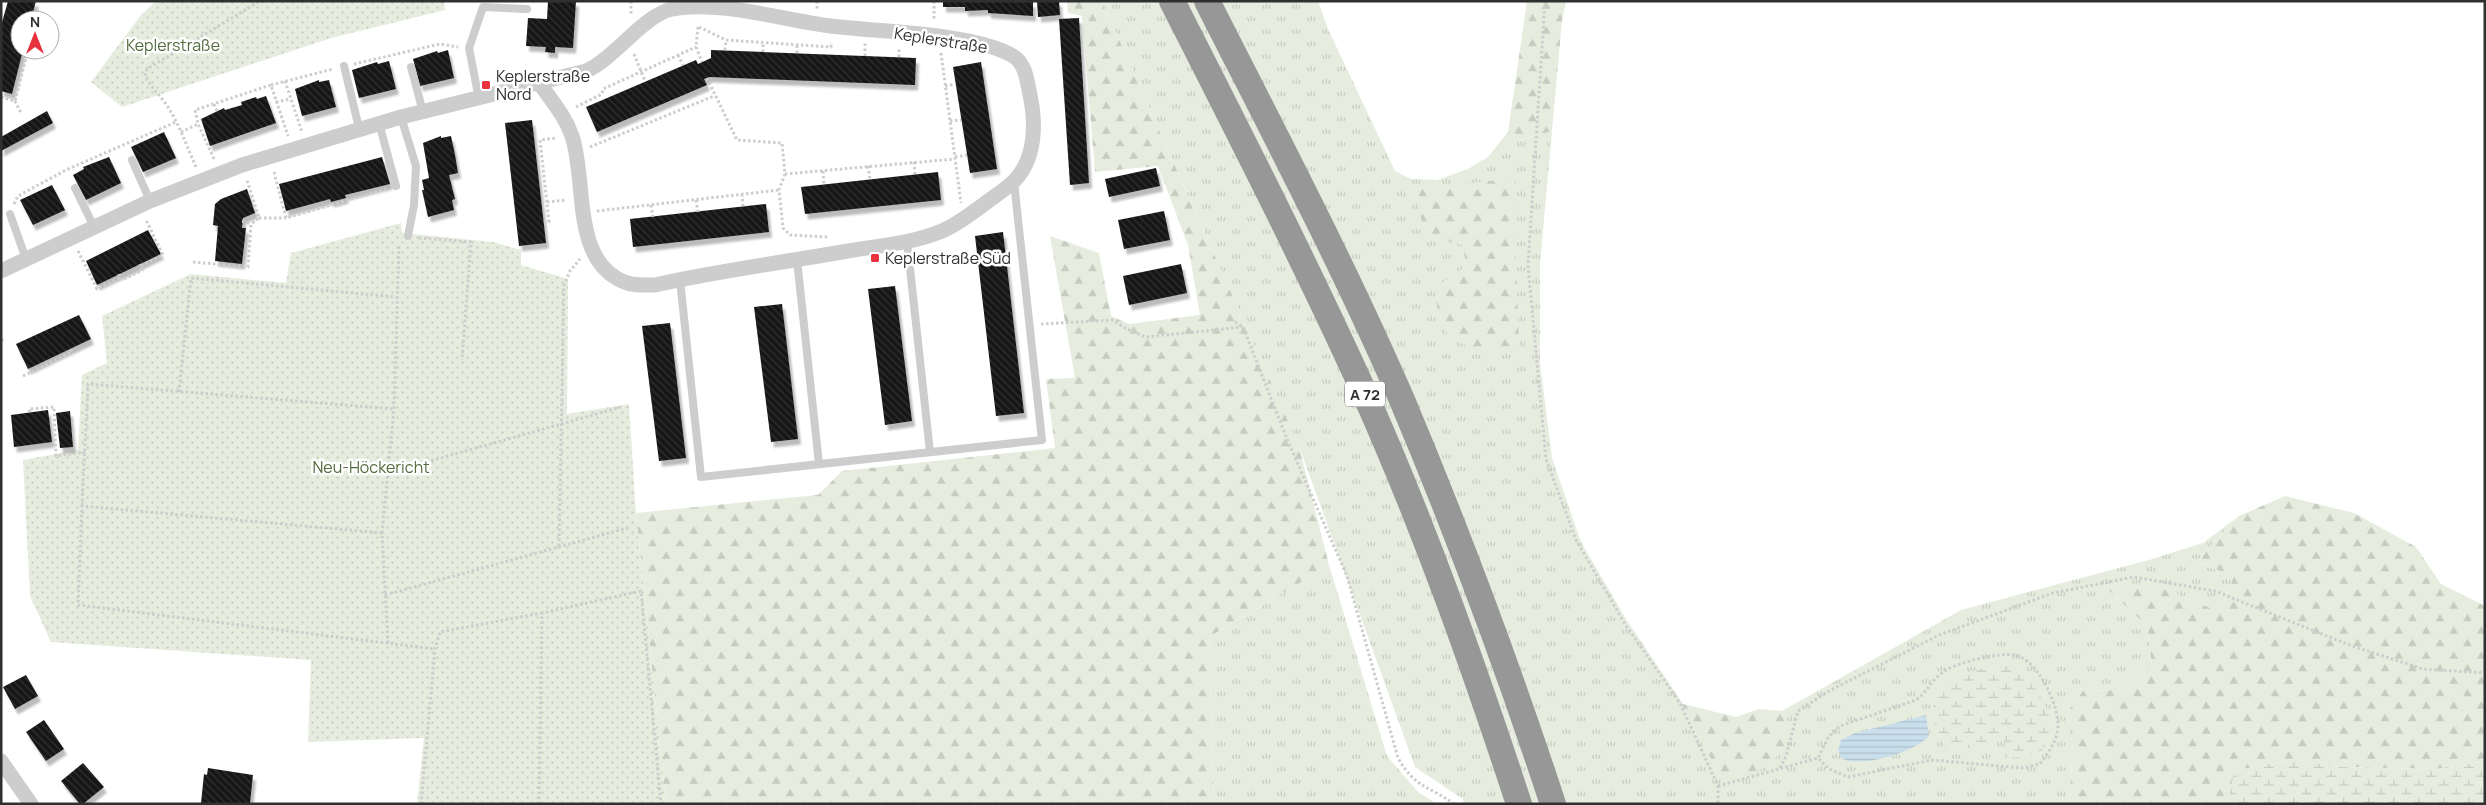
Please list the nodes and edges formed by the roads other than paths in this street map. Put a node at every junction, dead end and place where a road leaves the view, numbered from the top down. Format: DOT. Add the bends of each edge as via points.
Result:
graph roads {
  1 [pos="1172,1"];
  2 [pos="1207,1"];
  3 [pos="483,4"];
  4 [pos="527,9"];
  5 [pos="344,66"];
  6 [pos="411,67"];
  7 [pos="540,84"];
  8 [pos="478,99"];
  9 [pos="423,112"];
  10 [pos="400,117"];
  11 [pos="379,123"];
  12 [pos="359,128"];
  13 [pos="132,160"];
  14 [pos="1014,182"];
  15 [pos="396,186"];
  16 [pos="75,188"];
  17 [pos="144,204"];
  18 [pos="10,214"];
  19 [pos="94,227"];
  20 [pos="408,236"];
  21 [pos="907,241"];
  22 [pos="26,259"];
  23 [pos="797,260"];
  24 [pos="1,270"];
  25 [pos="680,280"];
  26 [pos="930,452"];
  27 [pos="819,464"];
  28 [pos="1,760"];
  29 [pos="31,804"];
  30 [pos="1519,804"];
  31 [pos="1553,804"];
  1 -- 30 [label="highway, A 72" via="1297,250 1364,393 1448,598"];
  2 -- 31 [label="highway, A 72" via="1341,267 1401,399 1504,659"];
  3 -- 4 [label="lane"];
  3 -- 8 [label="lane" via="469,48"];
  5 -- 12 [label="lane"];
  6 -- 9 [label="lane"];
  7 -- 8 [label="street, Keplerstraße"];
  7 -- 14 [label="street, Keplerstraße" via="593,68 671,9 724,9 832,26 938,37 1004,51 1016,57 1024,68 1033,107 1034,134 1024,169"];
  7 -- 25 [label="street, Keplerstraße" via="562,114 572,136 590,248 607,270 622,281 655,285"];
  8 -- 9 [label="street, Keplerstraße"];
  9 -- 10 [label="street, Keplerstraße"];
  10 -- 11 [label="street, Keplerstraße"];
  10 -- 20 [label="lane" via="416,166"];
  11 -- 12 [label="street, Keplerstraße"];
  11 -- 15 [label="lane"];
  12 -- 17 [label="street, Keplerstraße" via="220,172"];
  13 -- 17 [label="lane"];
  14 -- 21 [label="street, Keplerstraße" via="942,231"];
  14 -- 26 [label="lane" via="1042,440"];
  16 -- 19 [label="lane"];
  17 -- 19 [label="street, Keplerstraße"];
  18 -- 22 [label="lane"];
  19 -- 22 [label="street, Keplerstraße"];
  21 -- 23 [label="street, Keplerstraße"];
  21 -- 26 [label="lane"];
  22 -- 24 [label="street, Keplerstraße"];
  23 -- 25 [label="street, Keplerstraße"];
  23 -- 27 [label="lane"];
  25 -- 27 [label="lane" via="701,477"];
  26 -- 27 [label="lane"];
  28 -- 29 [label="street"];
}
